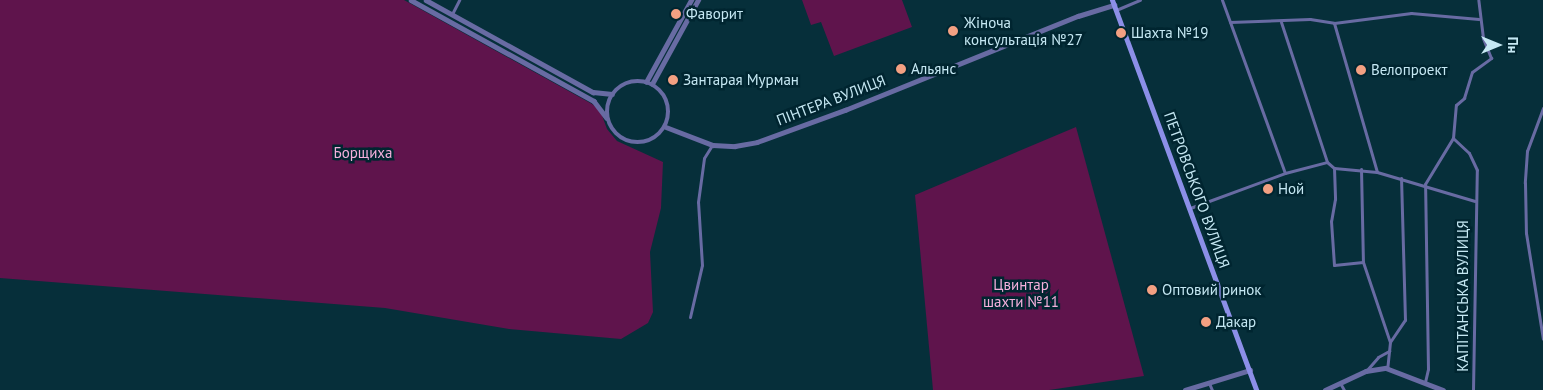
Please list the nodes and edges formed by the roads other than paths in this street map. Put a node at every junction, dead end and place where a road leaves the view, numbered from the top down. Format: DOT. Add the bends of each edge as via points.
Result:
graph roads {
  1 [pos="411,0"];
  2 [pos="426,0"];
  3 [pos="459,0"];
  4 [pos="691,0"];
  5 [pos="1140,0"];
  6 [pos="1222,0"];
  7 [pos="1478,0"];
  8 [pos="697,2"];
  9 [pos="1114,5"];
  10 [pos="452,14"];
  11 [pos="1479,19"];
  12 [pos="1230,22"];
  13 [pos="1281,22"];
  14 [pos="1334,23"];
  15 [pos="646,82"];
  16 [pos="652,84"];
  17 [pos="612,94"];
  18 [pos="1542,108"];
  19 [pos="607,118"];
  20 [pos="666,127"];
  21 [pos="1453,138"];
  22 [pos="712,144"];
  23 [pos="1327,162"];
  24 [pos="1334,168"];
  25 [pos="1361,169"];
  26 [pos="1377,172"];
  27 [pos="1285,173"];
  28 [pos="1401,178"];
  29 [pos="1426,184"];
  30 [pos="1474,201"];
  31 [pos="1190,208"];
  32 [pos="1363,262"];
  33 [pos="690,318"];
  34 [pos="1543,338"];
  35 [pos="1390,342"];
  36 [pos="1390,350"];
  37 [pos="1387,369"];
  38 [pos="1250,370"];
  39 [pos="1366,371"];
  40 [pos="1209,382"];
  41 [pos="1425,382"];
  42 [pos="1340,383"];
  43 [pos="1185,390"];
  44 [pos="1212,390"];
  45 [pos="1256,390"];
  46 [pos="1325,390"];
  47 [pos="1344,390"];
  48 [pos="1443,390"];
  49 [pos="1473,390"];
  1 -- 19 [label="street" via="594,101"];
  2 -- 10 [label="street"];
  3 -- 10 [label="street"];
  4 -- 8 [label="street"];
  4 -- 15 [label="street"];
  5 -- 9 [label="street"];
  6 -- 12 [label="street"];
  7 -- 11 [label="street"];
  8 -- 16 [label="street"];
  9 -- 22 [label="street, ПІНТЕРА ВУЛИЦЯ" via="1078,16 845,110 756,142 735,146"];
  9 -- 31 [label="main road, ПЕТРОВСЬКОГО ВУЛИЦЯ"];
  10 -- 17 [label="street" via="593,92"];
  11 -- 14 [label="street" via="1411,13"];
  11 -- 21 [label="street" via="1491,58 1472,72 1464,98 1456,105"];
  12 -- 13 [label="street"];
  12 -- 27 [label="street"];
  13 -- 14 [label="street" via="1310,19"];
  13 -- 23 [label="street"];
  14 -- 26 [label="street"];
  15 -- 16 [label="street"];
  15 -- 17 [label="street" via="626,84"];
  16 -- 20 [label="street" via="667,102"];
  17 -- 19 [label="street"];
  18 -- 34 [label="street" via="1527,151 1525,183 1526,233"];
  19 -- 20 [label="street" via="617,135 634,143 654,139"];
  20 -- 22 [label="street, ПІНТЕРА ВУЛИЦЯ"];
  21 -- 29 [label="street"];
  21 -- 30 [label="street, КАПІТАНСЬКА ВУЛИЦЯ" via="1469,153 1477,170"];
  22 -- 33 [label="street" via="704,158 698,202 702,265"];
  23 -- 24 [label="street"];
  23 -- 27 [label="street"];
  24 -- 25 [label="street"];
  24 -- 32 [label="street" via="1332,261 1339,267"];
  25 -- 26 [label="street"];
  25 -- 32 [label="street"];
  26 -- 28 [label="street"];
  27 -- 31 [label="street"];
  28 -- 29 [label="street"];
  28 -- 35 [label="street" via="1405,320"];
  29 -- 30 [label="street"];
  29 -- 41 [label="street" via="1428,369"];
  30 -- 49 [label="street, КАПІТАНСЬКА ВУЛИЦЯ"];
  31 -- 38 [label="main road, ПЕТРОВСЬКОГО ВУЛИЦЯ"];
  32 -- 35 [label="street"];
  35 -- 36 [label="street"];
  36 -- 37 [label="street"];
  36 -- 39 [label="street" via="1378,357"];
  37 -- 39 [label="street"];
  37 -- 41 [label="street"];
  38 -- 40 [label="street"];
  38 -- 45 [label="main road, ПЕТРОВСЬКОГО ВУЛИЦЯ"];
  39 -- 42 [label="street"];
  40 -- 43 [label="street"];
  40 -- 44 [label="street"];
  41 -- 48 [label="street"];
  42 -- 46 [label="street"];
  42 -- 47 [label="street"];
}
